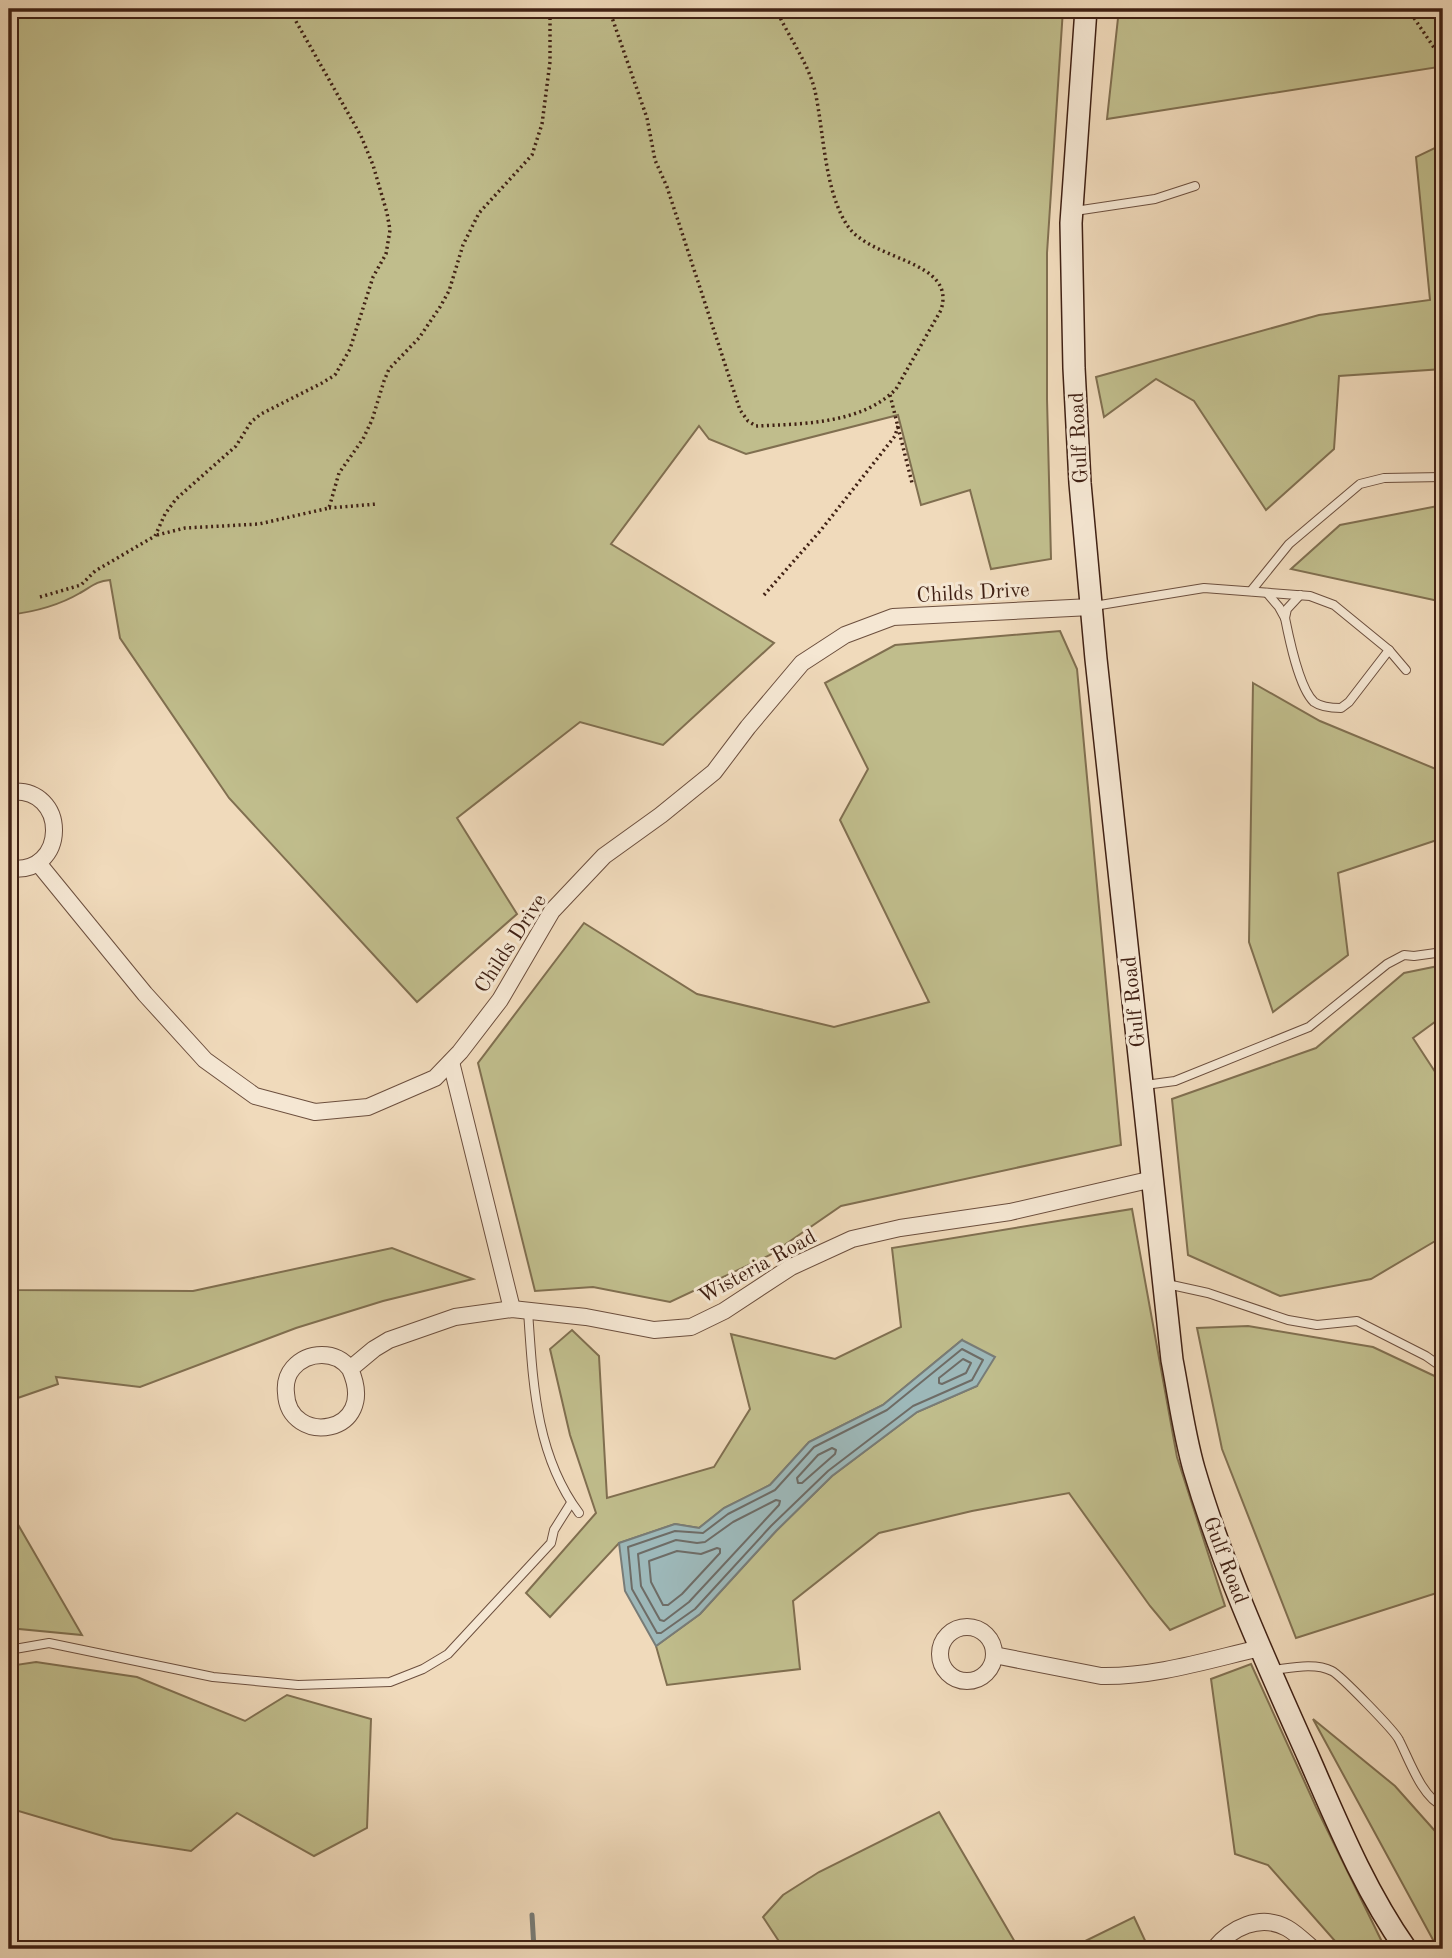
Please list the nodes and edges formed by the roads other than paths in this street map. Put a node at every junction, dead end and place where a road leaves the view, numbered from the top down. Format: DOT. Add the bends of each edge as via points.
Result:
graph roads {
  1 [pos="1086,9"];
  2 [pos="1195,186"];
  3 [pos="1072,211"];
  4 [pos="1443,477"];
  5 [pos="1251,591"];
  6 [pos="1267,593"];
  7 [pos="1300,595"];
  8 [pos="1091,607"];
  9 [pos="1285,618"];
  10 [pos="1389,650"];
  11 [pos="1406,670"];
  12 [pos="9,792"];
  13 [pos="38,863"];
  14 [pos="9,868"];
  15 [pos="1443,952"];
  16 [pos="451,1062"];
  17 [pos="1142,1086"];
  18 [pos="1153,1179"];
  19 [pos="1164,1284"];
  20 [pos="520,1310"];
  21 [pos="1443,1368"];
  22 [pos="350,1369"];
  23 [pos="571,1503"];
  24 [pos="579,1513"];
  25 [pos="1260,1648"];
  26 [pos="9,1650"];
  27 [pos="994,1655"];
  28 [pos="1270,1671"];
  29 [pos="1443,1806"];
  30 [pos="1214,1949"];
  31 [pos="1313,1949"];
  32 [pos="1406,1949"];
  1 -- 3 [label="street, Gulf Road"];
  2 -- 3 [label="lane" via="1155,199"];
  3 -- 8 [label="street, Gulf Road" via="1075,388"];
  4 -- 5 [label="lane" via="1384,478 1360,484 1289,544"];
  5 -- 6 [label="lane"];
  5 -- 8 [label="lane" via="1204,588"];
  6 -- 7 [label="lane"];
  6 -- 9 [label="lane"];
  7 -- 9 [label="lane"];
  7 -- 10 [label="lane" via="1334,605"];
  8 -- 16 [label="street, Childs Drive" via="893,617 845,635 802,663 714,772 604,856 552,911 500,1000"];
  8 -- 17 [label="street, Gulf Road"];
  9 -- 10 [label="lane" via="1300,677 1314,702 1325,706 1341,708 1349,702"];
  10 -- 11 [label="lane"];
  12 -- 13 [label="street" via="41,800 54,820 53,844"];
  13 -- 14 [label="street"];
  13 -- 16 [label="street, Childs Drive" via="205,1060 255,1096 315,1112 368,1107 435,1078"];
  15 -- 17 [label="lane" via="1404,955 1387,964 1309,1027 1175,1081"];
  16 -- 20 [label="street"];
  17 -- 18 [label="street, Gulf Road"];
  18 -- 19 [label="street, Gulf Road"];
  18 -- 20 [label="street, Wisteria Road" via="1010,1212 852,1239 791,1267 691,1327 654,1330"];
  19 -- 21 [label="lane" via="1208,1293 1288,1320 1317,1325 1357,1321"];
  19 -- 25 [label="street, Gulf Road" via="1172,1360 1193,1467"];
  20 -- 22 [label="street, Wisteria Road" via="455,1317 388,1340"];
  20 -- 23 [label="lane" via="538,1416"];
  22 -- 22 [label="street" via="332,1356 305,1359 289,1374 285,1387 291,1412 309,1426 332,1427 344,1421 357,1402"];
  23 -- 24 [label="lane"];
  23 -- 26 [label="lane" via="551,1543 448,1654 390,1682 298,1685 213,1677 49,1643"];
  25 -- 27 [label="street" via="1146,1674 1116,1676"];
  25 -- 28 [label="street, Gulf Road"];
  28 -- 29 [label="lane" via="1305,1666 1331,1671 1398,1736 1420,1783"];
  28 -- 32 [label="street, Gulf Road" via="1367,1887"];
  30 -- 31 [label="street" via="1236,1928 1259,1921 1285,1927"];
}
